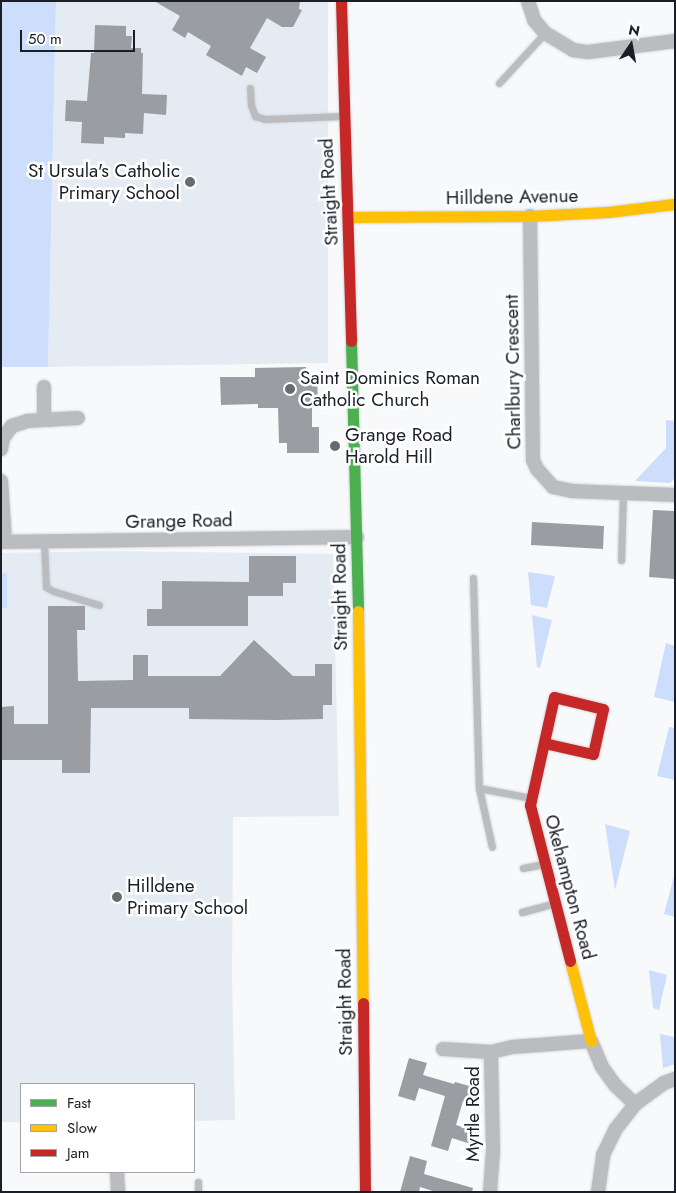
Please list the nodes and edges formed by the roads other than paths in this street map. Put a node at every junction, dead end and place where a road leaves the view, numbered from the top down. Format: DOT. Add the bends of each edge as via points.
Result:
graph roads {
  1 [pos="340,1"];
  2 [pos="528,1"];
  3 [pos="545,33"];
  4 [pos="675,42"];
  5 [pos="498,83"];
  6 [pos="250,88"];
  7 [pos="343,116"];
  8 [pos="675,204"];
  9 [pos="530,216"];
  10 [pos="349,217"];
  11 [pos="44,387"];
  12 [pos="78,418"];
  13 [pos="44,420"];
  14 [pos="1,449"];
  15 [pos="1,481"];
  16 [pos="623,493"];
  17 [pos="675,495"];
  18 [pos="357,537"];
  19 [pos="44,540"];
  20 [pos="3,541"];
  21 [pos="621,560"];
  22 [pos="474,578"];
  23 [pos="99,605"];
  24 [pos="544,743"];
  25 [pos="479,788"];
  26 [pos="531,798"];
  27 [pos="492,847"];
  28 [pos="545,864"];
  29 [pos="523,868"];
  30 [pos="556,903"];
  31 [pos="522,912"];
  32 [pos="591,1040"];
  33 [pos="444,1049"];
  34 [pos="491,1052"];
  35 [pos="675,1079"];
  36 [pos="635,1104"];
  37 [pos="117,1173"];
  38 [pos="198,1182"];
  39 [pos="118,1192"];
  40 [pos="198,1192"];
  41 [pos="365,1192"];
  42 [pos="490,1192"];
  43 [pos="598,1192"];
  1 -- 7 [label="street, Straight Road"];
  2 -- 3 [label="street" via="534,20"];
  3 -- 4 [label="street" via="561,45 588,52"];
  3 -- 5 [label="lane"];
  6 -- 7 [label="lane" via="251,105 256,116 265,119"];
  7 -- 10 [label="street, Straight Road"];
  8 -- 9 [label="street, Hilldene Avenue"];
  9 -- 10 [label="street, Hilldene Avenue"];
  9 -- 16 [label="street, Charlbury Crescent" via="533,460 543,478 553,487"];
  10 -- 18 [label="street, Straight Road"];
  11 -- 13 [label="street"];
  12 -- 13 [label="street"];
  13 -- 14 [label="street" via="12,426 3,438"];
  15 -- 20 [label="street"];
  16 -- 17 [label="street, Charlbury Crescent"];
  16 -- 21 [label="lane"];
  18 -- 19 [label="street, Grange Road"];
  18 -- 41 [label="street, Straight Road"];
  19 -- 20 [label="street, Grange Road"];
  19 -- 23 [label="lane" via="46,587"];
  22 -- 25 [label="lane"];
  24 -- 24 [label="street, Okehampton Road" via="554,697 603,709 593,754"];
  24 -- 26 [label="street, Okehampton Road"];
  25 -- 26 [label="lane"];
  25 -- 27 [label="lane"];
  26 -- 28 [label="street, Okehampton Road"];
  28 -- 29 [label="lane"];
  28 -- 30 [label="street, Okehampton Road"];
  30 -- 31 [label="lane"];
  30 -- 32 [label="street, Okehampton Road"];
  32 -- 34 [label="street, Myrtle Road"];
  32 -- 36 [label="street" via="602,1067"];
  33 -- 34 [label="street"];
  34 -- 42 [label="street, Myrtle Road" via="493,1151"];
  35 -- 36 [label="street"];
  36 -- 43 [label="street" via="615,1130 603,1155"];
  37 -- 39 [label="street"];
  38 -- 40 [label="lane"];
}
